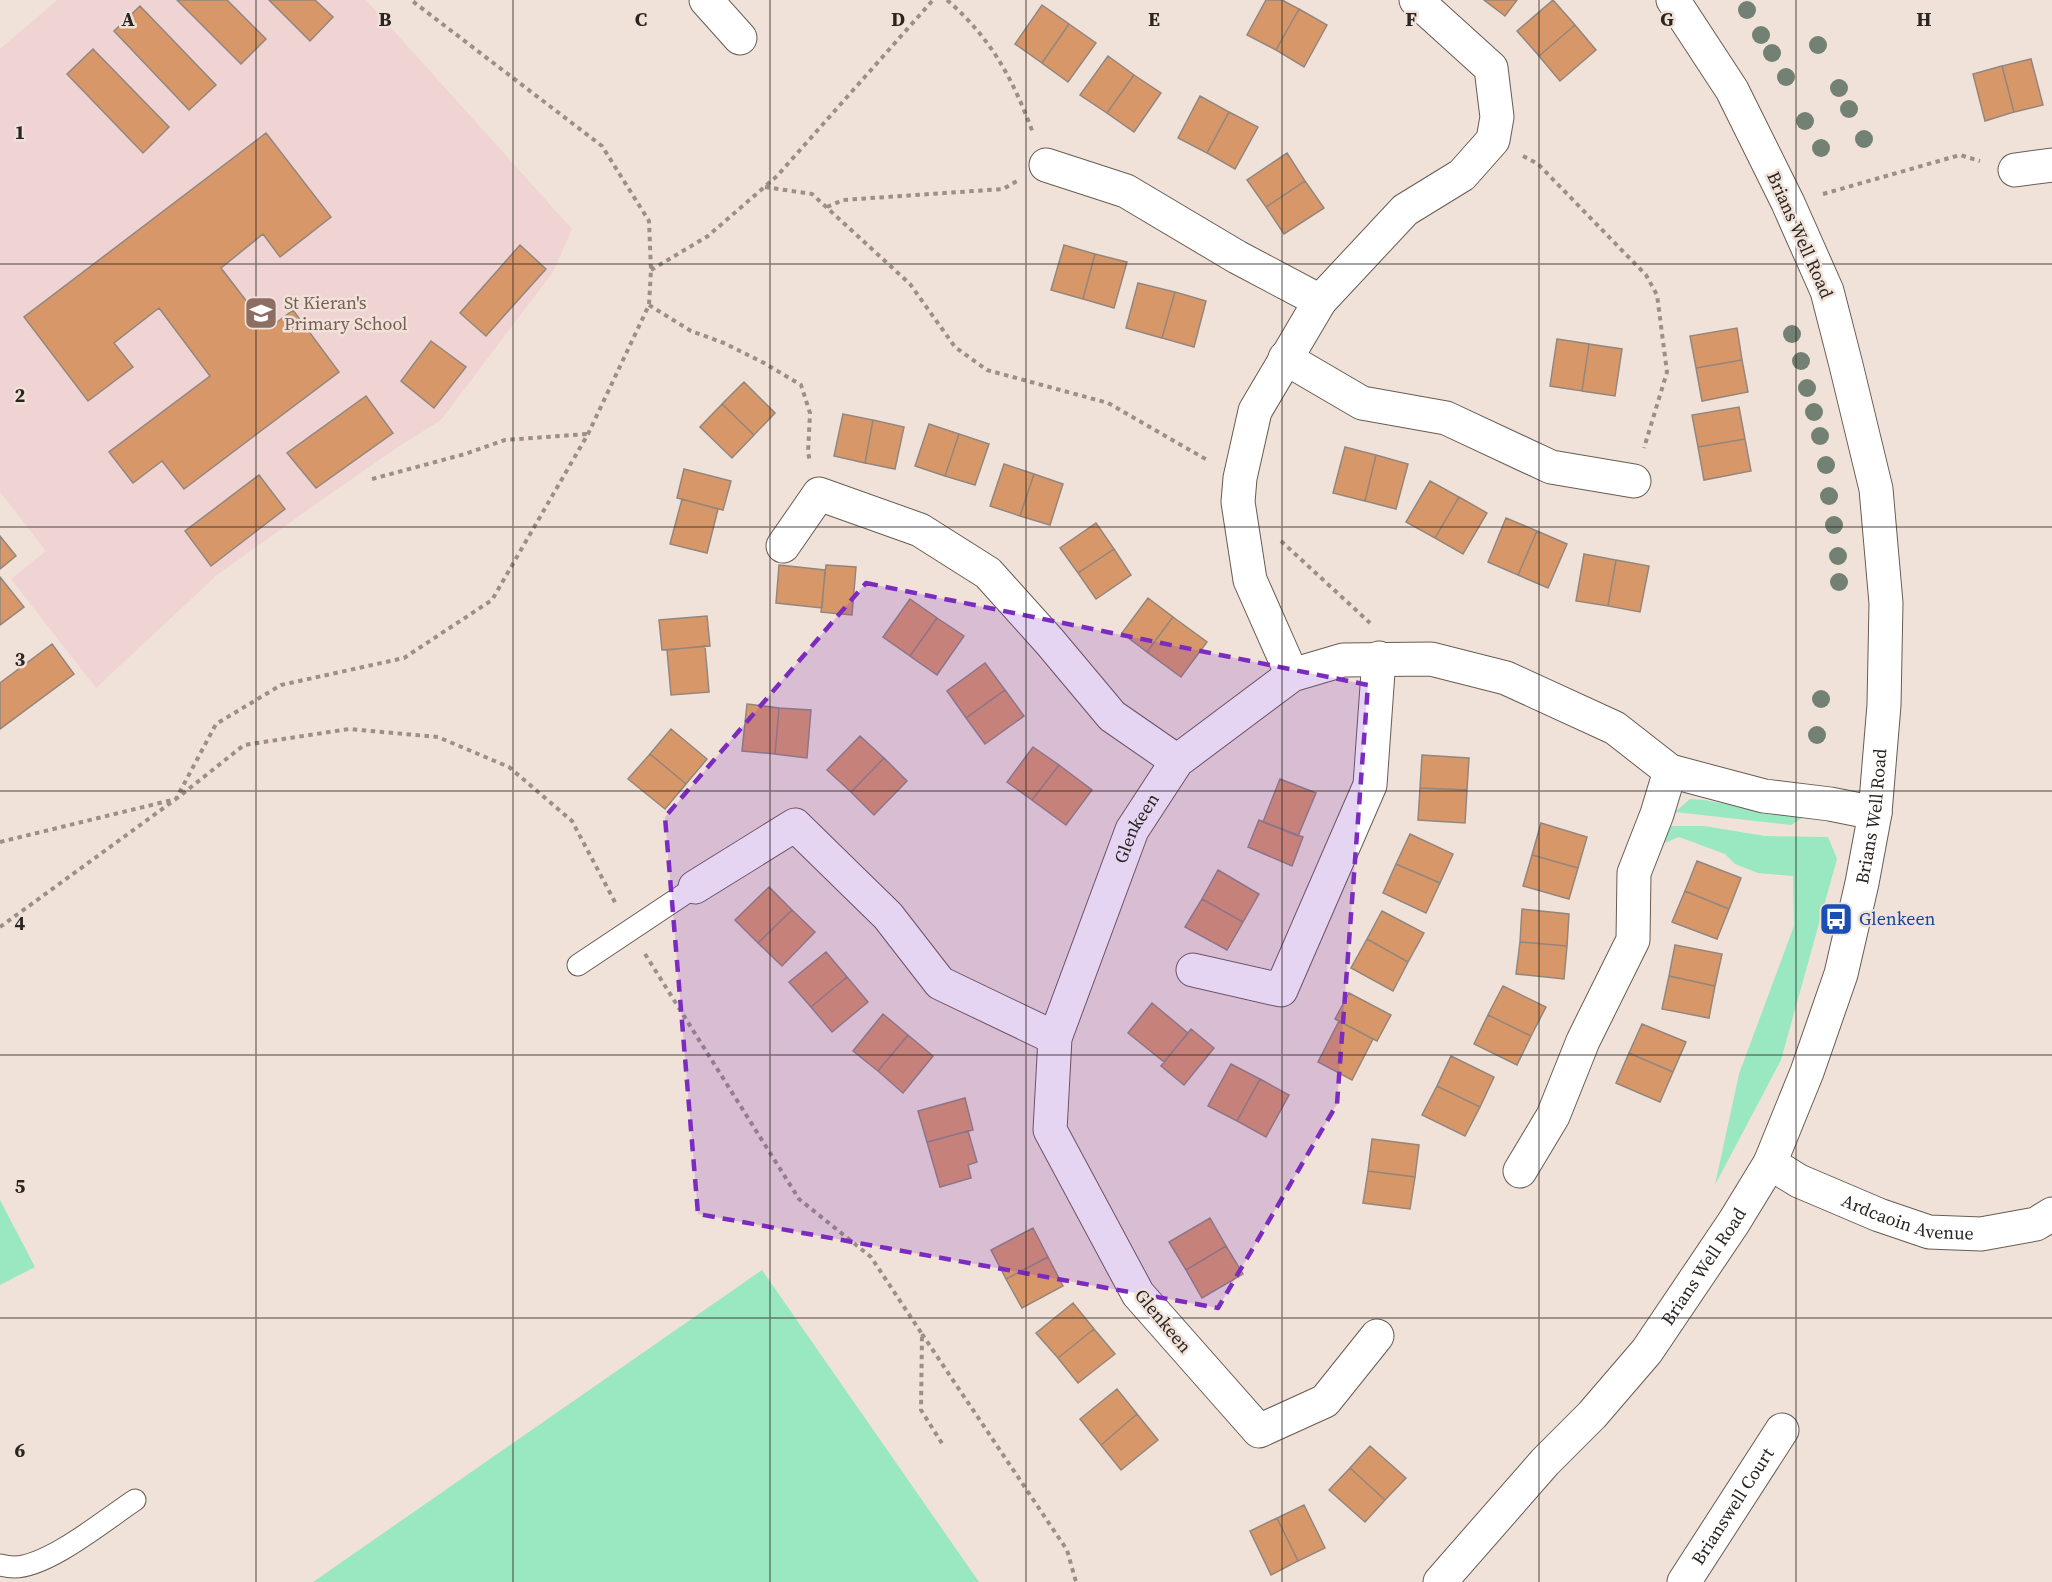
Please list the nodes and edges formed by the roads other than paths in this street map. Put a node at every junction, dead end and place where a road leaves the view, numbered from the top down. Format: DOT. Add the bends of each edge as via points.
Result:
graph roads {
  1 [pos="706,0"];
  2 [pos="1416,0"];
  3 [pos="1673,0"];
  4 [pos="741,38"];
  5 [pos="1046,165"];
  6 [pos="2052,165"];
  7 [pos="2015,170"];
  8 [pos="1320,301"];
  9 [pos="1285,358"];
  10 [pos="1634,481"];
  11 [pos="783,546"];
  12 [pos="1394,658"];
  13 [pos="1292,675"];
  14 [pos="1177,761"];
  15 [pos="1670,771"];
  16 [pos="1875,813"];
  17 [pos="695,887"];
  18 [pos="578,965"];
  19 [pos="1193,970"];
  20 [pos="1055,1038"];
  21 [pos="1770,1163"];
  22 [pos="1520,1171"];
  23 [pos="2052,1214"];
  24 [pos="1377,1336"];
  25 [pos="1782,1430"];
  26 [pos="135,1500"];
  27 [pos="0,1565"];
  28 [pos="1440,1582"];
  29 [pos="1684,1582"];
  1 -- 4 [label="street"];
  2 -- 8 [label="street" via="1491,68 1497,117 1493,140 1462,175 1405,210"];
  3 -- 16 [label="street, Brians Well Road" via="1732,90 1827,291 1876,489 1886,603 1884,705"];
  5 -- 8 [label="street" via="1126,191"];
  6 -- 7 [label="street"];
  8 -- 9 [label="street"];
  9 -- 10 [label="street" via="1362,403 1446,418 1551,467"];
  9 -- 13 [label="street" via="1255,411 1239,490 1250,580"];
  11 -- 14 [label="street" via="819,494 920,530 988,573 1112,716"];
  12 -- 13 [label="street, Glenkeen" via="1343,660"];
  12 -- 15 [label="street, Glenkeen" via="1431,659 1506,678 1615,728"];
  12 -- 19 [label="street" via="1370,785 1281,990"];
  13 -- 14 [label="street, Glenkeen"];
  14 -- 20 [label="street, Glenkeen" via="1132,830"];
  15 -- 16 [label="street, Glenkeen" via="1764,795"];
  15 -- 22 [label="street" via="1634,873 1632,940 1553,1116"];
  16 -- 21 [label="street, Brians Well Road" via="1841,974"];
  17 -- 18 [label="lane"];
  17 -- 20 [label="street" via="795,825 888,916 940,983"];
  20 -- 24 [label="street, Glenkeen" via="1050,1130 1138,1294 1259,1431 1325,1401"];
  21 -- 23 [label="street, Ardcaoin Avenue" via="1869,1211 1929,1232 1981,1234 2036,1224"];
  21 -- 28 [label="street, Brians Well Road" via="1647,1351"];
  25 -- 29 [label="street, Brianswell Court"];
  26 -- 27 [label="lane" via="58,1551 28,1564"];
}
